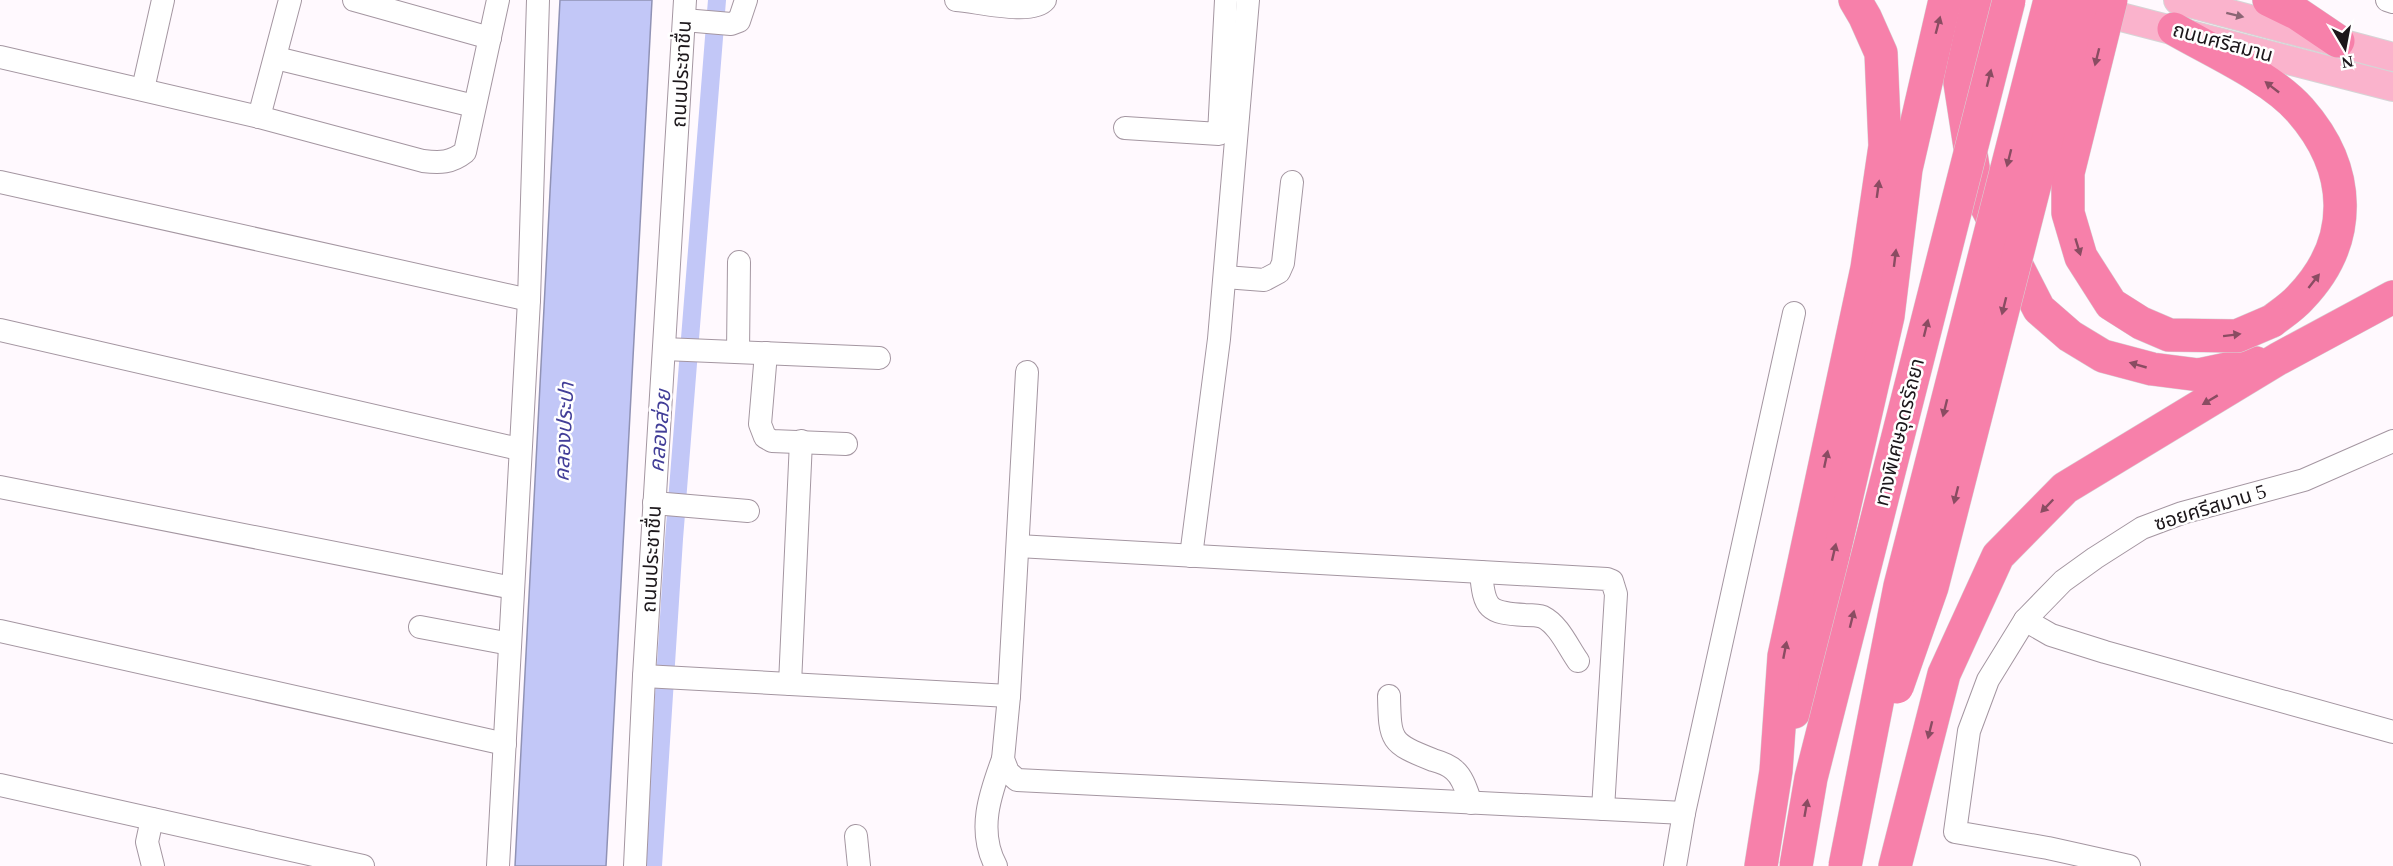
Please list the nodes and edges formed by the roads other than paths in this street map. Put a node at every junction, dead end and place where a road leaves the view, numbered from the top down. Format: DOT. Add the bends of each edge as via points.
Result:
graph roads {
  1 [pos="163,0"];
  2 [pos="290,0"];
  3 [pos="354,0"];
  4 [pos="498,0"];
  5 [pos="538,0"];
  6 [pos="746,0"];
  7 [pos="959,0"];
  8 [pos="1045,0"];
  9 [pos="1226,0"];
  10 [pos="1248,0"];
  11 [pos="1855,0"];
  12 [pos="1945,0"];
  13 [pos="1978,0"];
  14 [pos="2009,0"];
  15 [pos="2111,0"];
  16 [pos="2269,0"];
  17 [pos="2387,0"];
  18 [pos="2063,1"];
  19 [pos="2393,2"];
  20 [pos="2176,15"];
  21 [pos="698,17"];
  22 [pos="489,38"];
  23 [pos="2338,41"];
  24 [pos="2382,54"];
  25 [pos="0,57"];
  26 [pos="276,58"];
  27 [pos="2364,80"];
  28 [pos="2393,87"];
  29 [pos="143,89"];
  30 [pos="474,106"];
  31 [pos="259,117"];
  32 [pos="1125,128"];
  33 [pos="0,182"];
  34 [pos="1292,182"];
  35 [pos="739,262"];
  36 [pos="1225,277"];
  37 [pos="2393,297"];
  38 [pos="529,300"];
  39 [pos="1794,312"];
  40 [pos="0,330"];
  41 [pos="679,349"];
  42 [pos="738,352"];
  43 [pos="765,353"];
  44 [pos="879,358"];
  45 [pos="2278,359"];
  46 [pos="1027,372"];
  47 [pos="801,441"];
  48 [pos="2393,441"];
  49 [pos="846,444"];
  50 [pos="519,449"];
  51 [pos="0,487"];
  52 [pos="669,505"];
  53 [pos="748,511"];
  54 [pos="1018,546"];
  55 [pos="1191,556"];
  56 [pos="1481,572"];
  57 [pos="513,588"];
  58 [pos="2025,620"];
  59 [pos="420,627"];
  60 [pos="0,631"];
  61 [pos="510,644"];
  62 [pos="1578,661"];
  63 [pos="658,677"];
  64 [pos="790,684"];
  65 [pos="1009,696"];
  66 [pos="1389,696"];
  67 [pos="2393,732"];
  68 [pos="505,744"];
  69 [pos="1003,759"];
  70 [pos="1776,771"];
  71 [pos="0,784"];
  72 [pos="1471,802"];
  73 [pos="1603,809"];
  74 [pos="1684,813"];
  75 [pos="152,819"];
  76 [pos="856,836"];
  77 [pos="2046,857"];
  78 [pos="153,866"];
  79 [pos="363,866"];
  80 [pos="498,866"];
  81 [pos="635,866"];
  82 [pos="858,866"];
  83 [pos="996,866"];
  84 [pos="1675,866"];
  85 [pos="1761,866"];
  86 [pos="1796,866"];
  87 [pos="1845,866"];
  88 [pos="1895,866"];
  89 [pos="2129,866"];
  1 -- 29 [label="street"];
  2 -- 26 [label="street"];
  3 -- 22 [label="street"];
  4 -- 22 [label="street"];
  5 -- 38 [label="street"];
  6 -- 21 [label="street" via="739,21 732,24"];
  7 -- 8 [label="street" via="1028,9"];
  9 -- 32 [label="street" via="1219,134"];
  10 -- 36 [label="street"];
  70 -- 11 [label="highway, one-way" via="1784,656 1867,268 1885,146 1881,54"];
  70 -- 12 [label="highway, one-way" via="1809,661 1888,316 1906,169"];
  45 -- 13 [label="highway, one-way, bridge" via="2199,375 2152,369 2103,356 2070,336 2039,309 1976,186 1960,83"];
  86 -- 14 [label="highway, ทางพิเศษอุดรรัถยา, one-way, bridge" via="1814,766"];
  15 -- 20 [label="highway, one-way, bridge" via="2068,173 2068,213 2081,257 2111,304 2141,322 2169,335 2237,336 2272,321 2300,299 2320,274 2336,243 2341,212 2338,181 2325,147 2300,110"];
  16 -- 23 [label="highway"];
  17 -- 19 [label="street"];
  18 -- 20 [label="main road, ถนนศรีสมาน"];
  18 -- 87 [label="highway, ทางพิเศษอุดรรัถยา, one-way, bridge" via="1900,586"];
  20 -- 23 [label="main road, ถนนศรีสมาน, one-way"];
  20 -- 27 [label="main road, ถนนศรีสมาน"];
  21 -- 41 [label="street, ถนนประชาชื่น"];
  22 -- 30 [label="street"];
  23 -- 24 [label="main road, ถนนศรีสมาน"];
  24 -- 27 [label="main road"];
  25 -- 29 [label="street"];
  26 -- 30 [label="street"];
  26 -- 31 [label="street"];
  27 -- 28 [label="main road, ถนนศรีสมาน"];
  29 -- 31 [label="street"];
  30 -- 31 [label="street" via="465,152 442,163"];
  33 -- 38 [label="street"];
  34 -- 36 [label="street" via="1279,272 1264,280"];
  35 -- 42 [label="street"];
  36 -- 55 [label="street"];
  37 -- 45 [label="highway"];
  38 -- 50 [label="street"];
  39 -- 74 [label="street"];
  40 -- 50 [label="street"];
  41 -- 42 [label="street"];
  41 -- 52 [label="street, ถนนประชาชื่น"];
  42 -- 43 [label="street"];
  43 -- 44 [label="street"];
  43 -- 47 [label="street" via="762,432 772,441"];
  45 -- 88 [label="highway, one-way" via="2065,488 1998,556 1944,674"];
  46 -- 54 [label="street"];
  47 -- 49 [label="street"];
  47 -- 64 [label="street"];
  48 -- 58 [label="street, ซอยศรีสมาน 5" via="2304,480 2182,513 2142,528 2063,581"];
  50 -- 57 [label="street"];
  51 -- 57 [label="street"];
  52 -- 53 [label="street"];
  52 -- 63 [label="street, ถนนประชาชื่น"];
  54 -- 55 [label="street"];
  54 -- 65 [label="street"];
  55 -- 56 [label="street"];
  56 -- 62 [label="street" via="1485,602 1490,609 1545,618"];
  56 -- 73 [label="street" via="1612,581 1616,594"];
  57 -- 61 [label="street"];
  58 -- 67 [label="street" via="2051,635 2105,652"];
  58 -- 77 [label="street, ซอยศรีสมาน 5" via="1988,680 1969,731 1955,832"];
  59 -- 61 [label="street"];
  60 -- 68 [label="street"];
  61 -- 68 [label="street"];
  63 -- 64 [label="street"];
  63 -- 81 [label="street, ถนนประชาชื่น"];
  64 -- 65 [label="street"];
  65 -- 69 [label="street"];
  66 -- 72 [label="street" via="1392,736 1404,748 1454,769"];
  68 -- 80 [label="street"];
  69 -- 72 [label="street" via="1008,772 1017,780"];
  69 -- 83 [label="street" via="986,823 986,843"];
  70 -- 85 [label="highway"];
  71 -- 75 [label="street"];
  72 -- 73 [label="street"];
  73 -- 74 [label="street"];
  74 -- 84 [label="street"];
  75 -- 78 [label="street" via="147,842"];
  75 -- 79 [label="street"];
  76 -- 82 [label="street"];
  77 -- 89 [label="street"];
}
